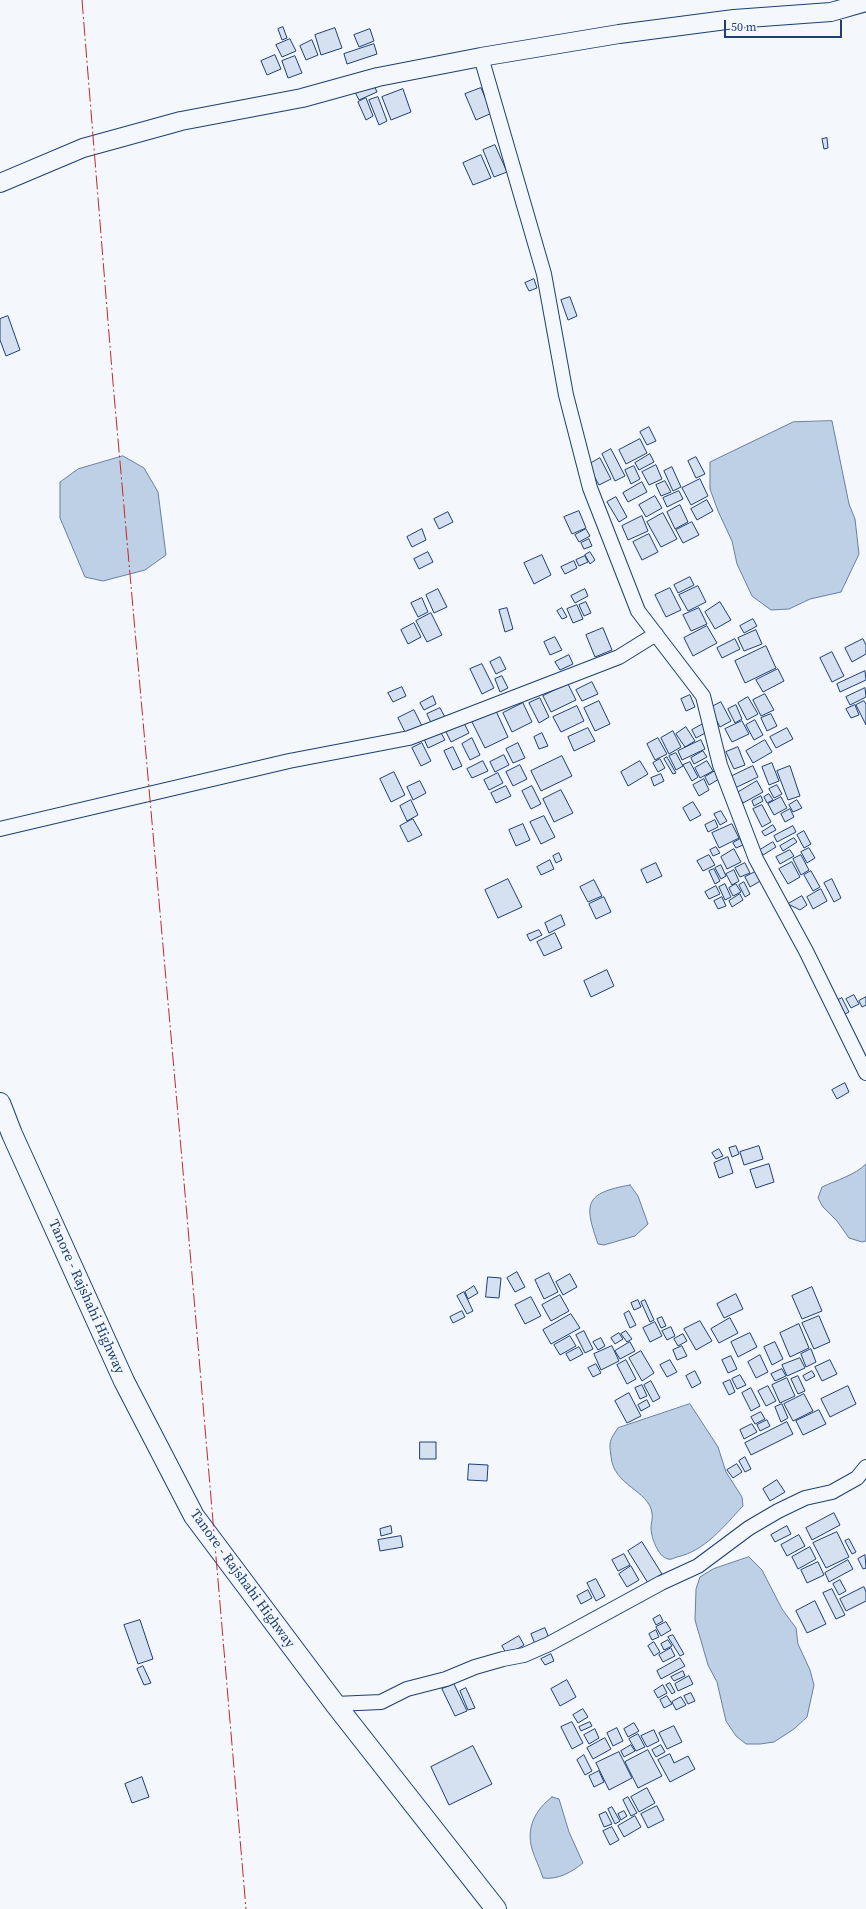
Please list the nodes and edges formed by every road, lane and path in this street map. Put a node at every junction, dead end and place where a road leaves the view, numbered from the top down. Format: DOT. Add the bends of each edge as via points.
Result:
graph roads {
  1 [pos="866,2"];
  2 [pos="481,57"];
  3 [pos="0,183"];
  4 [pos="656,634"];
  5 [pos="0,829"];
  6 [pos="866,1073"];
  7 [pos="0,1103"];
  8 [pos="866,1467"];
  9 [pos="334,1704"];
  10 [pos="496,1909"];
  1 -- 2 [label="street" via="831,12 734,19 619,34"];
  2 -- 3 [label="street" via="378,77 302,98 181,121 83,148"];
  2 -- 4 [label="street" via="544,274 566,395 590,488 638,611"];
  4 -- 5 [label="street" via="619,657 408,738 289,761"];
  4 -- 6 [label="street" via="703,696 720,765 756,859 806,951"];
  7 -- 9 [label="main road, Tanore - Rajshahi Highway" via="124,1381 194,1516"];
  8 -- 9 [label="street" via="857,1478 832,1492 805,1498 778,1511 748,1528 698,1566 661,1583 549,1644 524,1655 496,1661 446,1679 407,1689 381,1702"];
  9 -- 10 [label="main road, Tanore - Rajshahi Highway"];
}
